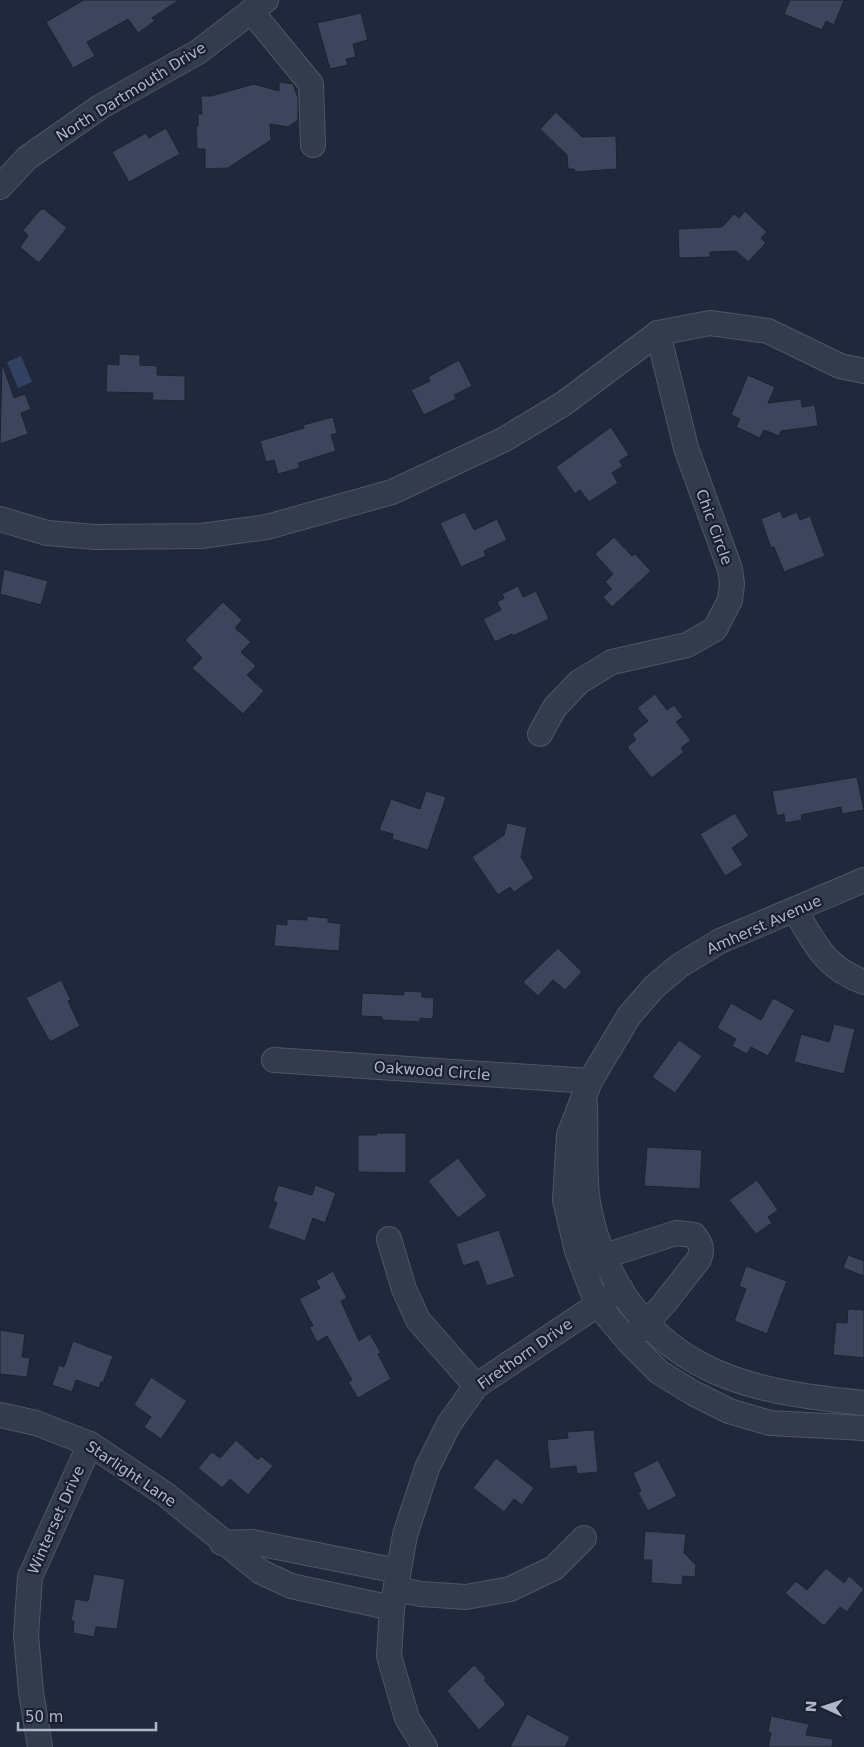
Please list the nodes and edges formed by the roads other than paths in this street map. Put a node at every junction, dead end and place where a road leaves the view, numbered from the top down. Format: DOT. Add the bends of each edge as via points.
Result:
graph roads {
  1 [pos="258,5"];
  2 [pos="313,145"];
  3 [pos="0,187"];
  4 [pos="658,333"];
  5 [pos="864,371"];
  6 [pos="0,519"];
  7 [pos="540,734"];
  8 [pos="864,880"];
  9 [pos="795,910"];
  10 [pos="864,982"];
  11 [pos="274,1060"];
  12 [pos="588,1089"];
  13 [pos="389,1239"];
  14 [pos="604,1256"];
  15 [pos="582,1264"];
  16 [pos="621,1289"];
  17 [pos="598,1304"];
  18 [pos="646,1323"];
  19 [pos="629,1342"];
  20 [pos="476,1386"];
  21 [pos="864,1403"];
  22 [pos="0,1415"];
  23 [pos="864,1428"];
  24 [pos="90,1444"];
  25 [pos="584,1538"];
  26 [pos="222,1543"];
  27 [pos="395,1589"];
  28 [pos="40,1747"];
  29 [pos="425,1747"];
  1 -- 2 [label="street" via="312,84"];
  1 -- 3 [label="street, North Dartmouth Drive" via="198,52 100,107 27,158"];
  4 -- 5 [label="street" via="710,323 768,330 840,366"];
  4 -- 6 [label="street" via="563,404 503,440 382,495 267,527 201,536 66,535 46,533"];
  4 -- 7 [label="street, Chic Circle" via="686,448 730,569 730,600 715,629 687,645 612,662 579,682 555,707"];
  8 -- 9 [label="street, Amherst Avenue"];
  9 -- 10 [label="street" via="820,953 838,971"];
  9 -- 12 [label="street, Amherst Avenue" via="720,941 679,966 654,987 629,1016"];
  11 -- 12 [label="street, Oakwood Circle"];
  12 -- 14 [label="street" via="587,1195 595,1234"];
  12 -- 15 [label="street, Amherst Avenue" via="569,1135 565,1200"];
  13 -- 20 [label="street" via="404,1289 418,1320"];
  14 -- 15 [label="street"];
  14 -- 16 [label="street"];
  14 -- 18 [label="street" via="676,1233 694,1236 700,1242 699,1259"];
  15 -- 17 [label="street, Amherst Avenue"];
  16 -- 17 [label="street, Firethorn Drive"];
  16 -- 18 [label="street"];
  17 -- 19 [label="street, Amherst Avenue"];
  17 -- 20 [label="street, Firethorn Drive"];
  18 -- 19 [label="street"];
  18 -- 21 [label="street" via="664,1342 720,1375 798,1395"];
  19 -- 23 [label="street, Amherst Avenue" via="659,1372 693,1394 729,1411 770,1423"];
  20 -- 27 [label="street, Firethorn Drive" via="450,1424 427,1468 405,1535"];
  22 -- 24 [label="street, Starlight Lane" via="36,1423"];
  24 -- 26 [label="street, Starlight Lane" via="165,1494"];
  24 -- 28 [label="street, Winterset Drive" via="30,1577 26,1635"];
  25 -- 27 [label="street" via="554,1568 510,1589 466,1597"];
  26 -- 27 [label="street" via="252,1542"];
  26 -- 27 [label="street, Starlight Lane" via="261,1572 291,1586"];
  27 -- 29 [label="street, Firethorn Drive" via="389,1656 407,1718"];
}
